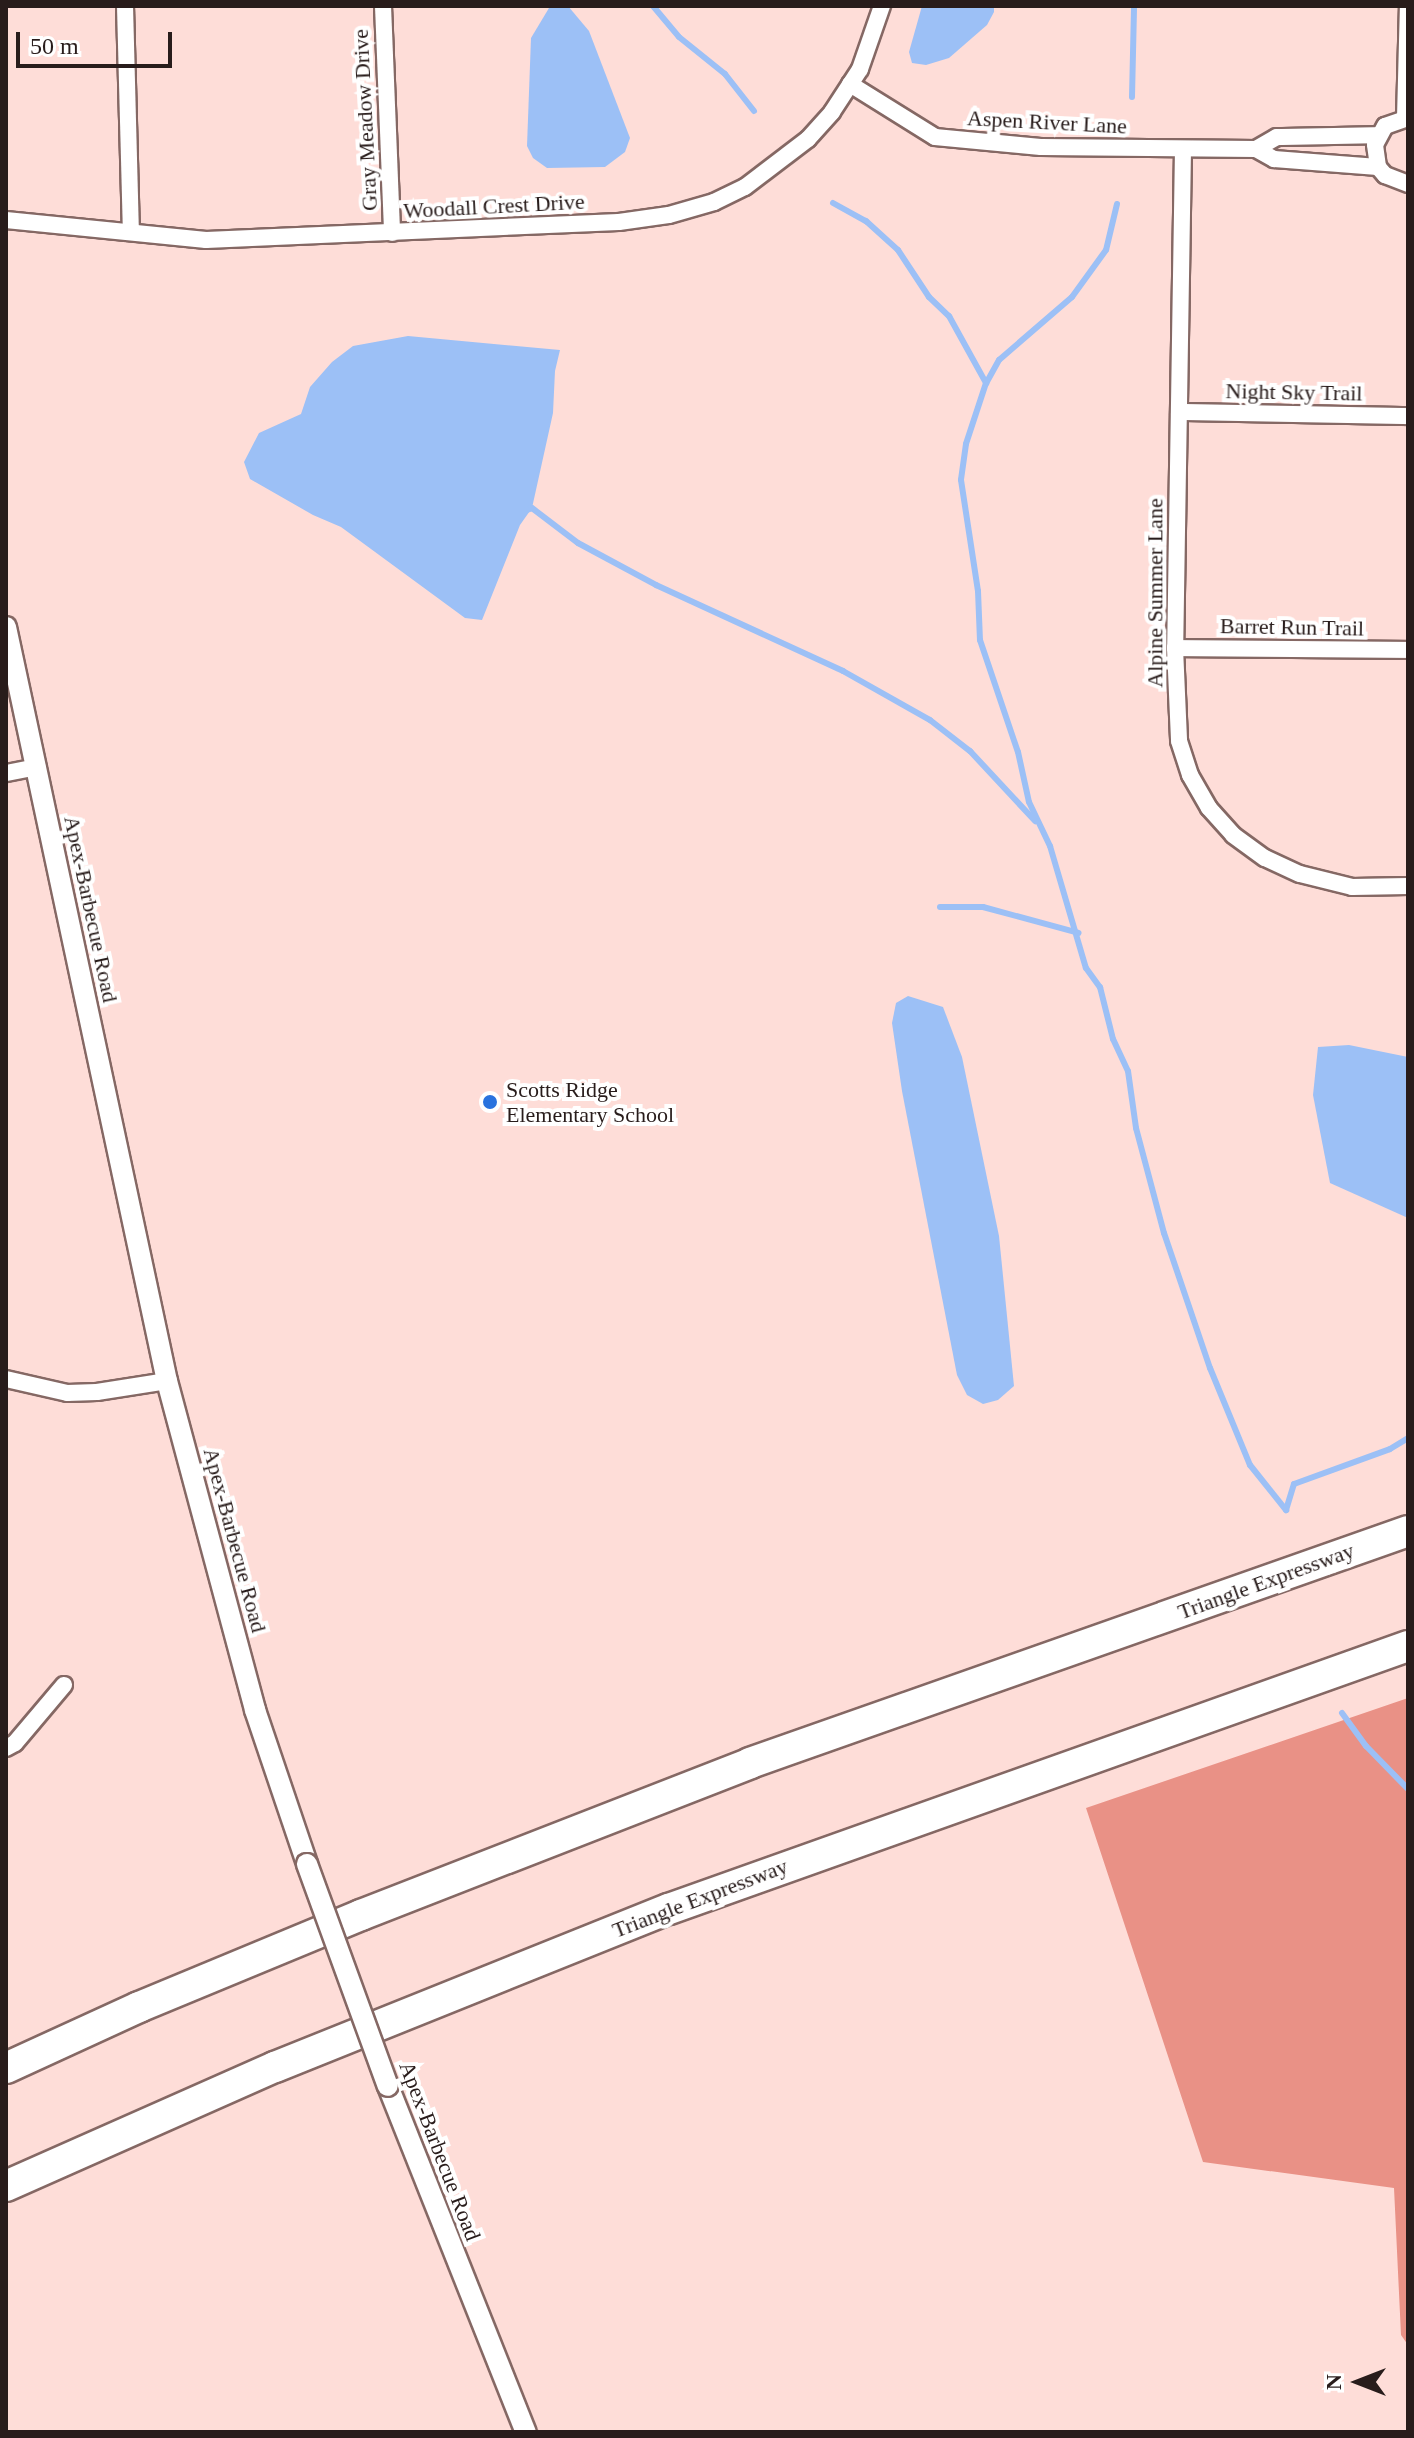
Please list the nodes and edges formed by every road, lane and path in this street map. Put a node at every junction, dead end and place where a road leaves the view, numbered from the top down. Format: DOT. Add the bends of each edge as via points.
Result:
graph roads {
  1 [pos="125,6"];
  2 [pos="383,6"];
  3 [pos="882,6"];
  4 [pos="1408,6"];
  5 [pos="850,84"];
  6 [pos="1407,118"];
  7 [pos="1378,135"];
  8 [pos="1183,149"];
  9 [pos="1256,149"];
  10 [pos="1378,167"];
  11 [pos="1408,184"];
  12 [pos="6,220"];
  13 [pos="131,231"];
  14 [pos="392,233"];
  15 [pos="1179,412"];
  16 [pos="1408,416"];
  17 [pos="6,627"];
  18 [pos="1175,648"];
  19 [pos="1408,650"];
  20 [pos="37,767"];
  21 [pos="6,773"];
  22 [pos="1408,886"];
  23 [pos="6,1379"];
  24 [pos="167,1381"];
  25 [pos="1408,1531"];
  26 [pos="1408,1646"];
  27 [pos="64,1685"];
  28 [pos="6,1748"];
  29 [pos="6,2068"];
  30 [pos="6,2186"];
  31 [pos="526,2432"];
  1 -- 13 [label="street"];
  2 -- 14 [label="street, Gray Meadow Drive"];
  3 -- 5 [label="street, Woodall Crest Drive" via="870,48"];
  4 -- 6 [label="street"];
  5 -- 8 [label="street, Aspen River Lane" via="935,137 1027,146"];
  5 -- 14 [label="street, Woodall Crest Drive" via="792,154 745,187 698,208 628,222"];
  6 -- 7 [label="street" via="1394,120"];
  7 -- 9 [label="street, Aspen River Lane" via="1277,137"];
  7 -- 10 [label="street"];
  8 -- 9 [label="street, Aspen River Lane"];
  8 -- 15 [label="street, Alpine Summer Lane"];
  9 -- 10 [label="street, Aspen River Lane" via="1274,159"];
  10 -- 11 [label="street, Aspen River Lane" via="1394,181"];
  12 -- 13 [label="street, Woodall Crest Drive"];
  13 -- 14 [label="street, Woodall Crest Drive" via="206,240"];
  15 -- 16 [label="street, Night Sky Trail"];
  15 -- 18 [label="street, Alpine Summer Lane"];
  17 -- 20 [label="street, Apex-Barbecue Road"];
  18 -- 19 [label="street, Barret Run Trail"];
  18 -- 22 [label="street, Alpine Summer Lane" via="1179,741 1190,775 1233,835 1300,874 1352,887"];
  20 -- 21 [label="street"];
  20 -- 24 [label="street, Apex-Barbecue Road"];
  23 -- 24 [label="street" via="67,1393"];
  24 -- 31 [label="street, Apex-Barbecue Road, bridge" via="255,1710 307,1864 388,2086"];
  25 -- 29 [label="highway, Triangle Expressway" via="737,1768 361,1915"];
  26 -- 30 [label="highway, Triangle Expressway" via="669,1909 289,2061"];
  27 -- 28 [label="street"];
}
